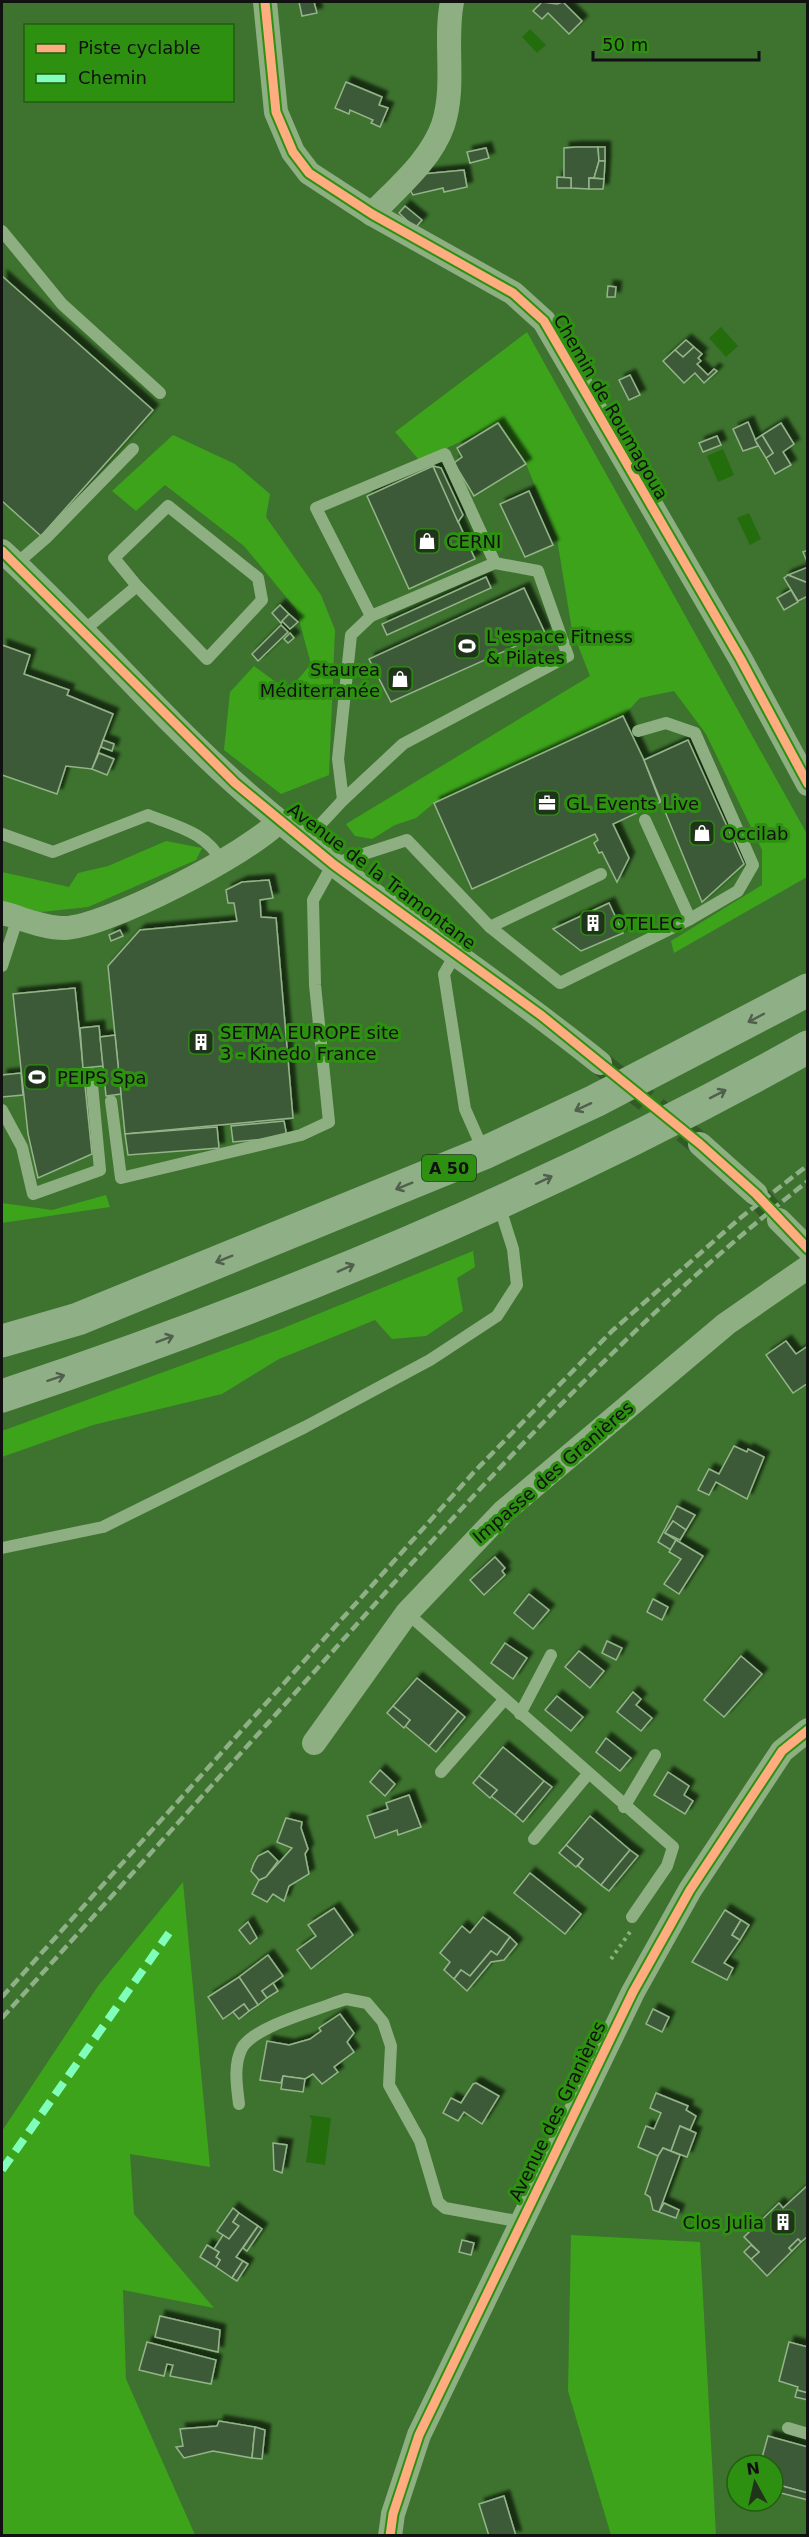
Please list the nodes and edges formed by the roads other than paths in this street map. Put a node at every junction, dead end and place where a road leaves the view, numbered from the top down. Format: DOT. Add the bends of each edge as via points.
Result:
graph roads {
  1 [pos="265,2"];
  2 [pos="452,2"];
  3 [pos="372,214"];
  4 [pos="2,231"];
  5 [pos="160,393"];
  6 [pos="133,449"];
  7 [pos="9,557"];
  8 [pos="495,562"];
  9 [pos="137,586"];
  10 [pos="371,616"];
  11 [pos="83,630"];
  12 [pos="638,731"];
  13 [pos="807,784"];
  14 [pos="343,800"];
  15 [pos="645,820"];
  16 [pos="279,821"];
  17 [pos="2,834"];
  18 [pos="305,841"];
  19 [pos="222,862"];
  20 [pos="333,864"];
  21 [pos="601,874"];
  22 [pos="10,915"];
  23 [pos="690,919"];
  24 [pos="490,927"];
  25 [pos="456,953"];
  26 [pos="2,966"];
  27 [pos="807,990"];
  28 [pos="807,1047"];
  29 [pos="600,1063"];
  30 [pos="91,1074"];
  31 [pos="111,1101"];
  32 [pos="2,1110"];
  33 [pos="700,1144"];
  34 [pos="484,1153"];
  35 [pos="756,1194"];
  36 [pos="498,1202"];
  37 [pos="779,1220"];
  38 [pos="807,1249"];
  39 [pos="807,1267"];
  40 [pos="2,1341"];
  41 [pos="2,1396"];
  42 [pos="2,1548"];
  43 [pos="407,1613"];
  44 [pos="551,1655"];
  45 [pos="504,1700"];
  46 [pos="520,1714"];
  47 [pos="807,1730"];
  48 [pos="314,1743"];
  49 [pos="655,1755"];
  50 [pos="441,1772"];
  51 [pos="588,1774"];
  52 [pos="624,1807"];
  53 [pos="534,1839"];
  54 [pos="632,1917"];
  55 [pos="238,2104"];
  56 [pos="522,2222"];
  57 [pos="788,2428"];
  58 [pos="807,2434"];
  59 [pos="390,2535"];
  1 -- 3 [label="street, Chemin de Roumagoua" via="276,112 293,152 309,173"];
  2 -- 3 [label="street" via="443,125 427,155"];
  3 -- 13 [label="street, Chemin de Roumagoua" via="513,293 544,321 740,658"];
  4 -- 5 [label="lane" via="62,304"];
  6 -- 7 [label="lane" via="46,538"];
  7 -- 11 [label="street, Avenue de la Tramontane"];
  8 -- 10 [label="lane"];
  8 -- 10 [label="lane" via="445,454 316,508"];
  8 -- 14 [label="lane" via="538,571 568,656 403,744"];
  9 -- 9 [label="lane" via="207,659 262,600 258,578 168,506 114,558"];
  9 -- 11 [label="lane"];
  10 -- 14 [label="lane" via="351,635 338,759"];
  11 -- 16 [label="street, Avenue de la Tramontane" via="235,783"];
  12 -- 23 [label="lane" via="666,723 695,733 753,865 738,891"];
  14 -- 18 [label="lane"];
  15 -- 23 [label="lane"];
  16 -- 18 [label="street, Avenue de la Tramontane"];
  16 -- 19 [label="street" via="268,833"];
  17 -- 19 [label="lane" via="53,852 148,815 202,837"];
  18 -- 20 [label="street, Avenue de la Tramontane"];
  19 -- 22 [label="street" via="110,918 88,925 46,926"];
  20 -- 24 [label="lane" via="407,840"];
  20 -- 25 [label="street, Avenue de la Tramontane"];
  20 -- 31 [label="lane" via="313,900 315,985 329,1122 301,1135 121,1178"];
  21 -- 24 [label="lane"];
  22 -- 26 [label="lane"];
  23 -- 24 [label="lane" via="560,983"];
  25 -- 29 [label="street, Avenue de la Tramontane"];
  25 -- 34 [label="lane" via="444,975 465,1109"];
  27 -- 34 [label="highway, A 50, one-way" via="595,1101"];
  36 -- 28 [label="highway, one-way" via="609,1150"];
  30 -- 32 [label="lane" via="100,1170 33,1194 22,1147"];
  33 -- 35 [label="street"];
  34 -- 40 [label="highway, A 50, one-way" via="78,1319"];
  41 -- 36 [label="highway, one-way" via="110,1360 302,1287"];
  36 -- 42 [label="lane" via="513,1249 517,1285 497,1316 430,1360 305,1427 103,1527"];
  37 -- 38 [label="street"];
  39 -- 43 [label="street, Impasse des Granières" via="726,1324 503,1512"];
  43 -- 45 [label="lane"];
  43 -- 48 [label="street, Impasse des Granières"];
  44 -- 46 [label="lane"];
  45 -- 46 [label="lane"];
  45 -- 50 [label="lane"];
  46 -- 51 [label="lane"];
  47 -- 56 [label="street, Avenue des Granières" via="782,1750 690,1890 633,1992"];
  49 -- 52 [label="lane"];
  51 -- 52 [label="lane"];
  51 -- 53 [label="lane"];
  52 -- 54 [label="lane" via="673,1847 667,1866"];
  55 -- 56 [label="lane" via="237,2063 249,2039 346,1999 367,2003 389,2035 389,2085 420,2140 438,2202 445,2208"];
  56 -- 59 [label="street, Avenue des Granières" via="419,2435"];
  57 -- 58 [label="lane"];
}
